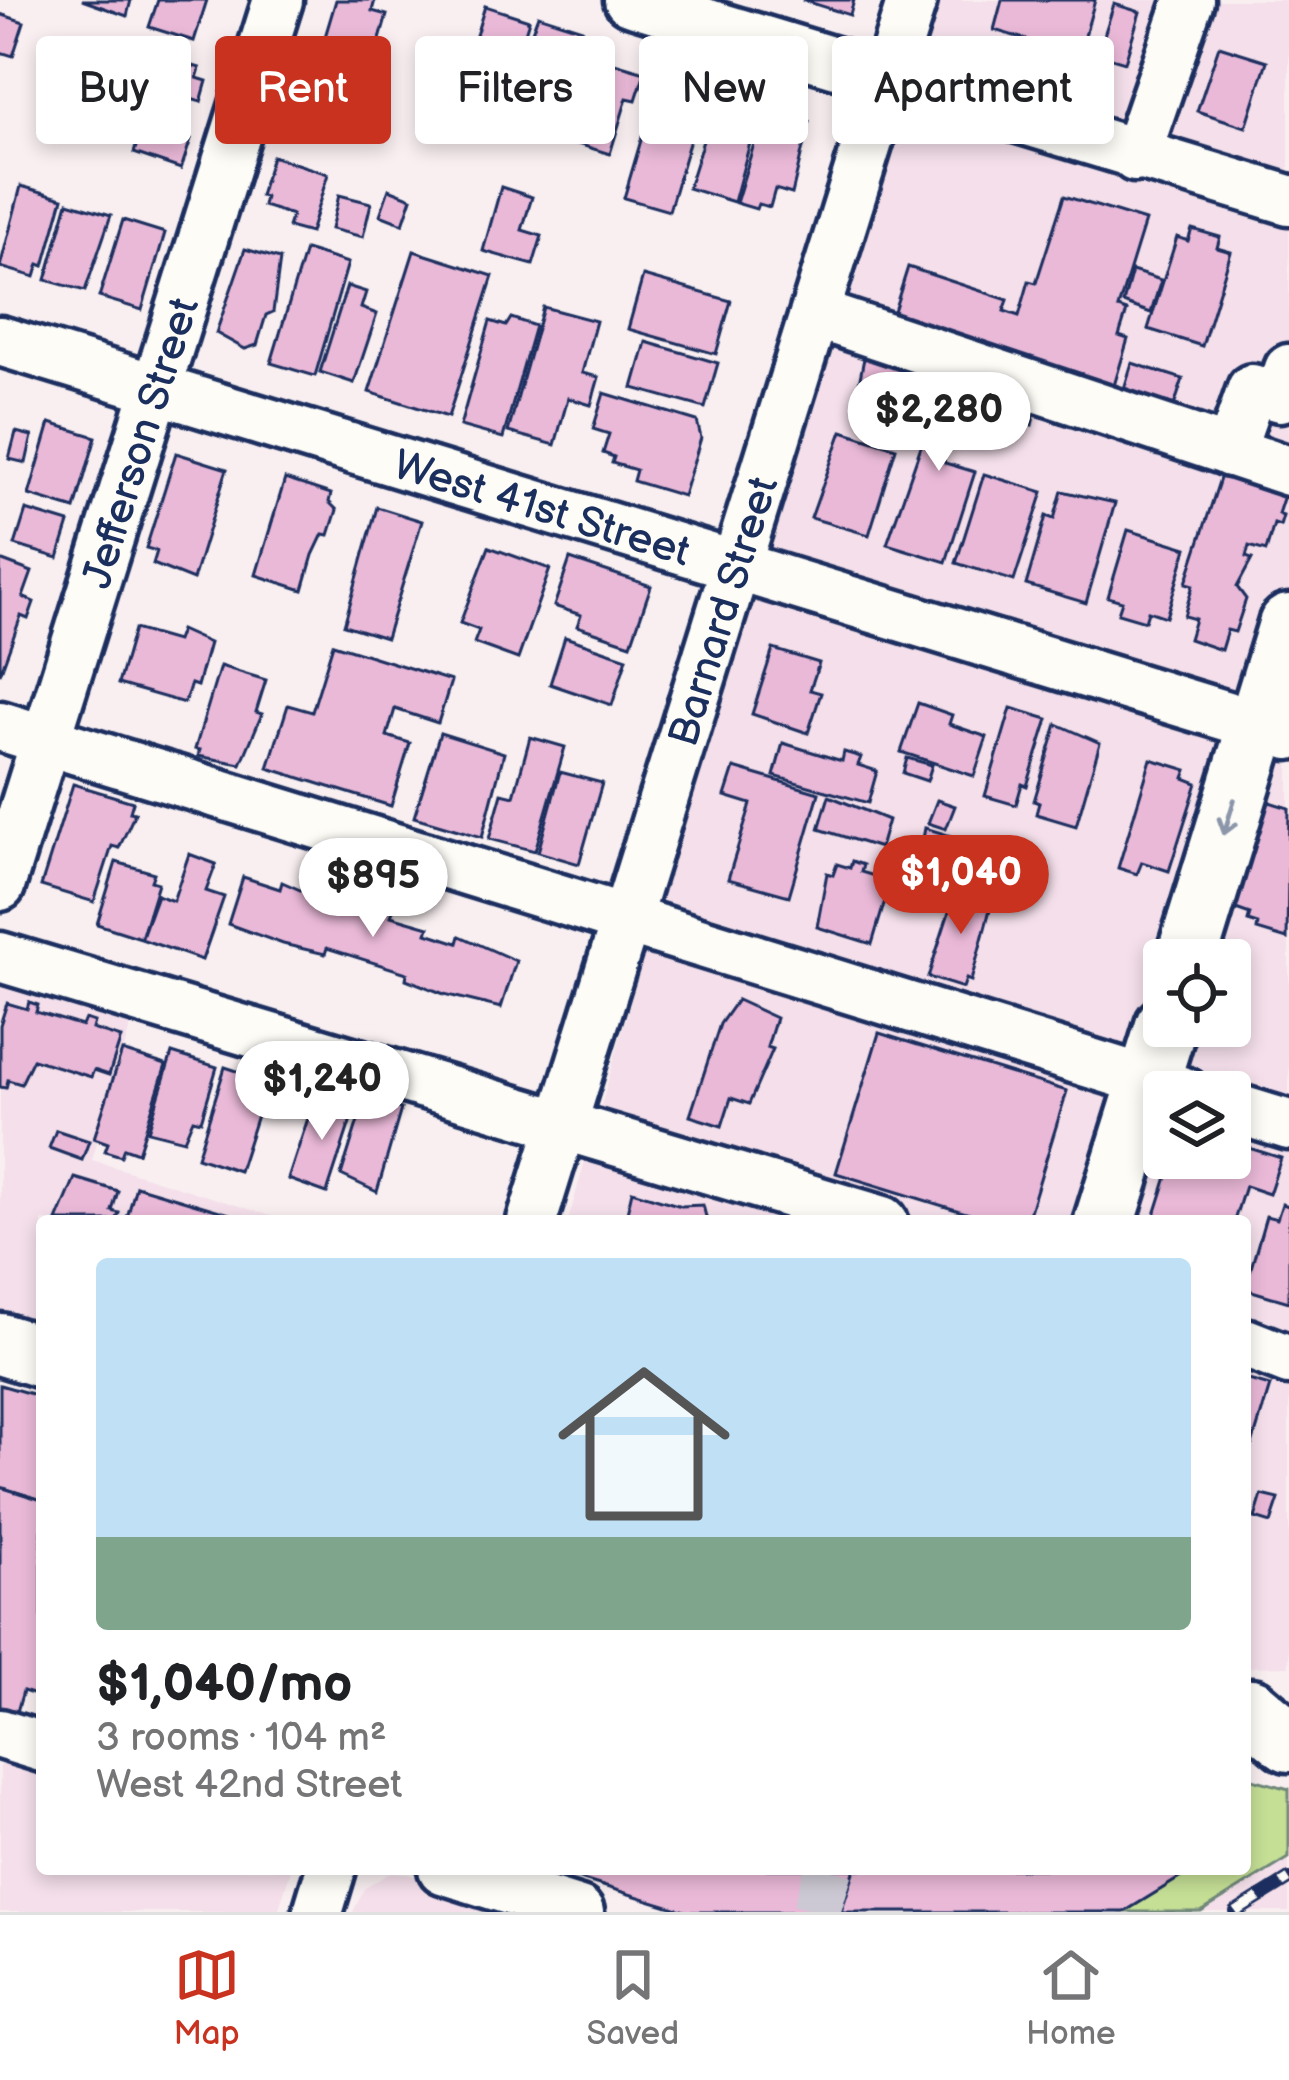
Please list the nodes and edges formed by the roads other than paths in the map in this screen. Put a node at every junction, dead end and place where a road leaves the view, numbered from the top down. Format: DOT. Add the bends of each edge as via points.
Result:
graph roads {
  1 [pos="278,0"];
  2 [pos="629,0"];
  3 [pos="912,0"];
  4 [pos="1189,0"];
  5 [pos="901,36"];
  6 [pos="832,63"];
  7 [pos="868,144"];
  8 [pos="1093,144"];
  9 [pos="1135,157"];
  10 [pos="1289,200"];
  11 [pos="816,314"];
  12 [pos="0,341"];
  13 [pos="1289,369"];
  14 [pos="156,389"];
  15 [pos="1230,452"];
  16 [pos="1289,471"];
  17 [pos="736,570"];
  18 [pos="1289,625"];
  19 [pos="0,726"];
  20 [pos="1273,729"];
  21 [pos="46,740"];
  22 [pos="0,886"];
  23 [pos="626,920"];
  24 [pos="1194,939"];
  25 [pos="0,957"];
  26 [pos="1166,1066"];
  27 [pos="1251,1113"];
  28 [pos="562,1124"];
  29 [pos="1289,1125"];
  30 [pos="534,1215"];
  31 [pos="863,1215"];
  32 [pos="1108,1215"];
  33 [pos="0,1344"];
  34 [pos="1251,1345"];
  35 [pos="36,1355"];
  36 [pos="1289,1360"];
  37 [pos="0,1734"];
  38 [pos="36,1745"];
  39 [pos="329,1875"];
  40 [pos="461,1875"];
  41 [pos="318,1912"];
  42 [pos="579,1912"];
  1 -- 14 [label="street, Jefferson Street"];
  2 -- 6 [label="street"];
  3 -- 5 [label="street, Barnard Street"];
  4 -- 9 [label="street"];
  7 -- 11 [label="street, Barnard Street"];
  8 -- 9 [label="street"];
  9 -- 10 [label="street"];
  11 -- 15 [label="street"];
  11 -- 17 [label="street, Barnard Street"];
  12 -- 14 [label="street, West 41st Street"];
  13 -- 15 [label="street" via="1280,397 1252,389"];
  14 -- 17 [label="street, West 41st Street"];
  14 -- 21 [label="street, Jefferson Street"];
  15 -- 16 [label="street"];
  17 -- 20 [label="street, West 41st Street"];
  17 -- 23 [label="street, Barnard Street"];
  18 -- 20 [label="main road"];
  19 -- 21 [label="street"];
  20 -- 24 [label="main road, one-way"];
  21 -- 22 [label="street, Jefferson Street"];
  21 -- 23 [label="street"];
  23 -- 26 [label="street"];
  23 -- 28 [label="street, Barnard Street"];
  25 -- 28 [label="street"];
  26 -- 32 [label="main road"];
  27 -- 29 [label="street"];
  28 -- 30 [label="street, Barnard Street"];
  28 -- 31 [label="street"];
  33 -- 35 [label="main road"];
  34 -- 36 [label="street"];
  37 -- 38 [label="street"];
  39 -- 41 [label="street"];
  40 -- 42 [label="street"];
}
